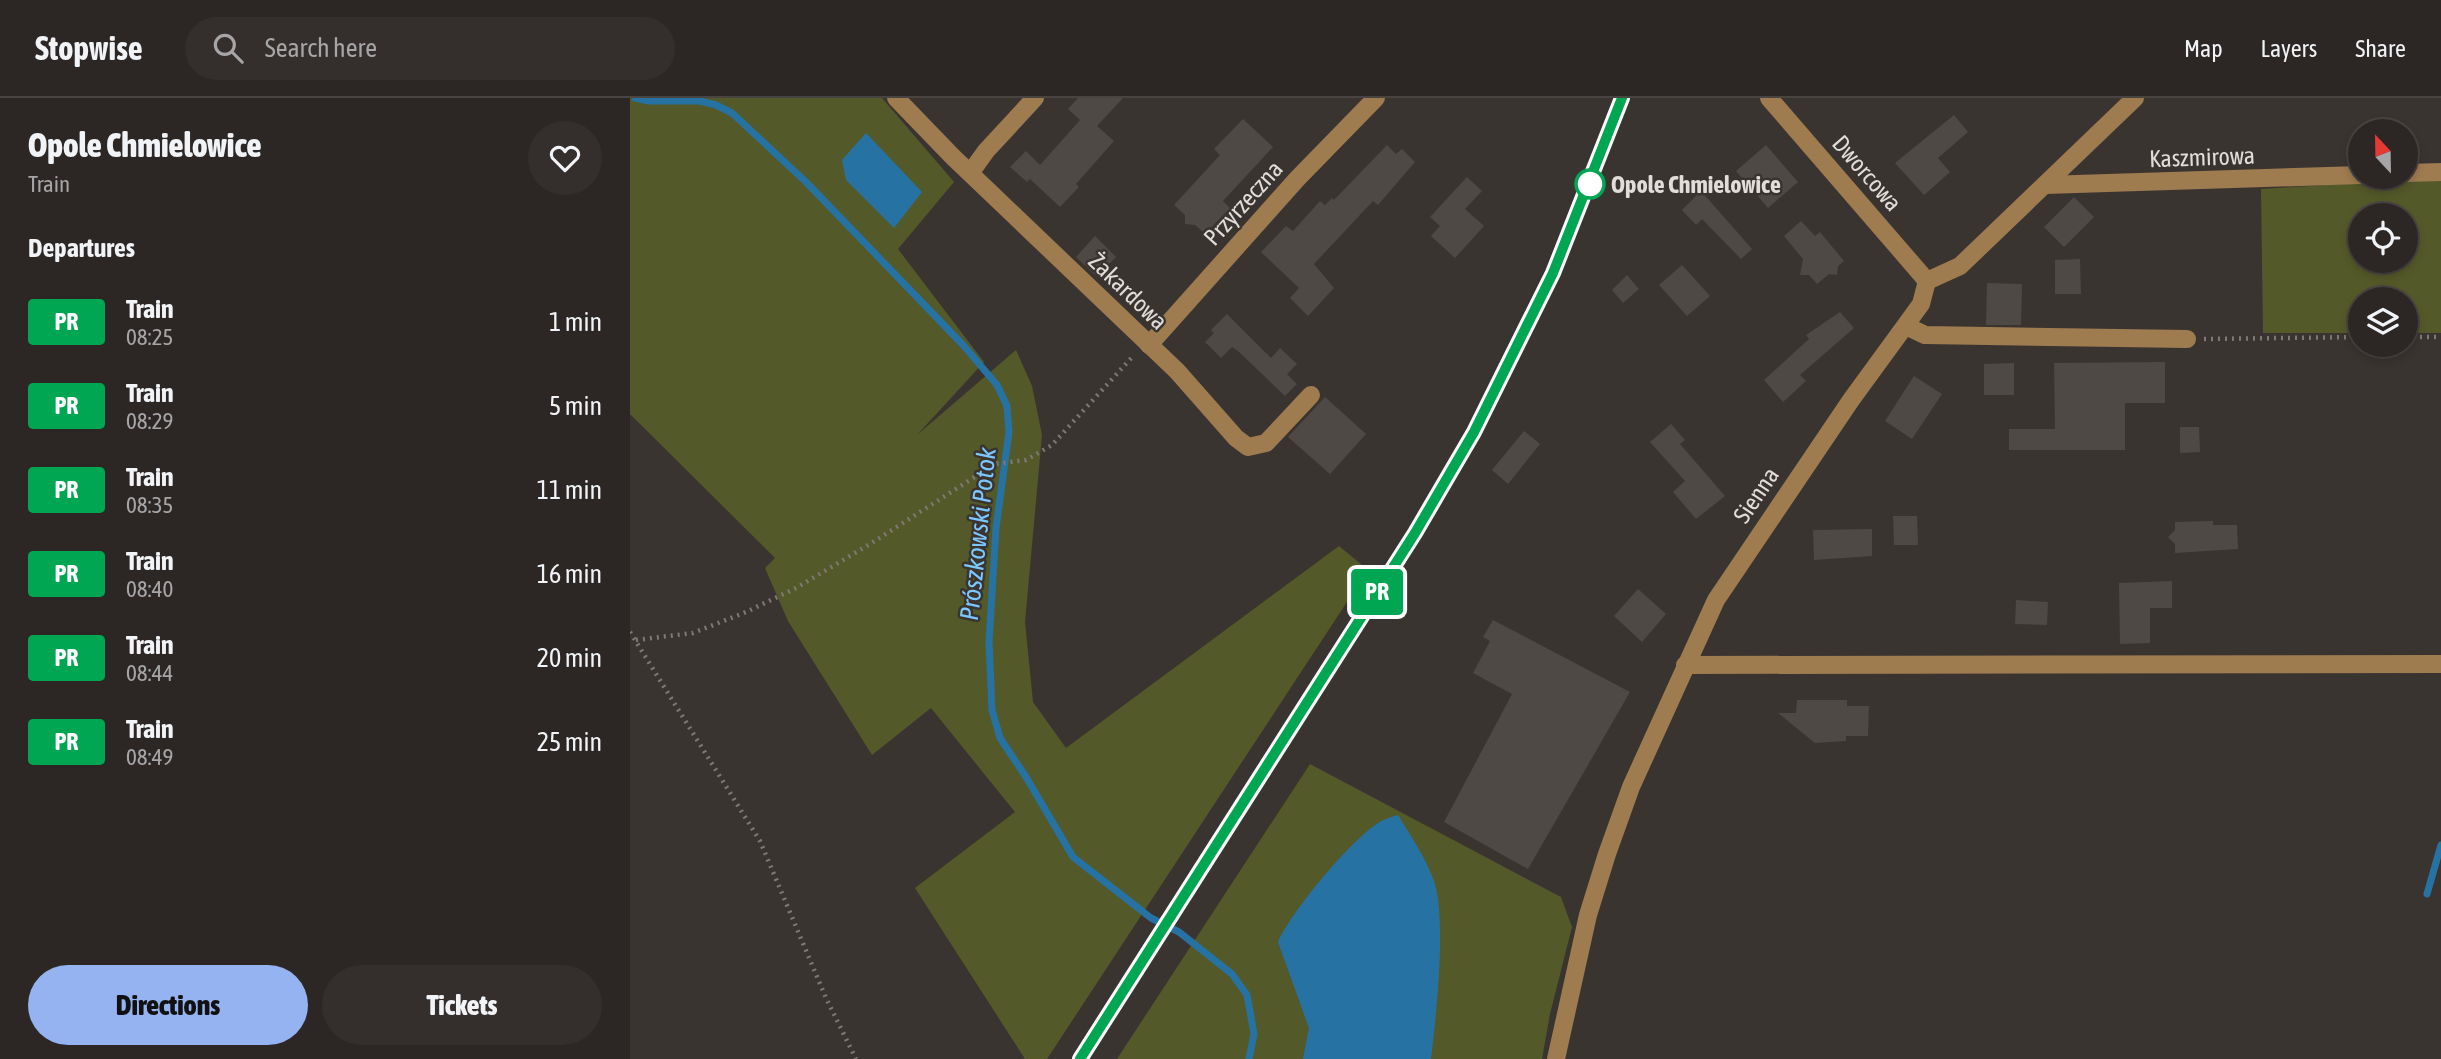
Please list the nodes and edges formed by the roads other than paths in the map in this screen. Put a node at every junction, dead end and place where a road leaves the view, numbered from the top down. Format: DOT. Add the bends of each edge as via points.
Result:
graph roads {
  1 [pos="897,98"];
  2 [pos="1035,98"];
  3 [pos="1376,98"];
  4 [pos="1769,98"];
  5 [pos="2135,98"];
  6 [pos="971,172"];
  7 [pos="2441,172"];
  8 [pos="2418,173"];
  9 [pos="2348,175"];
  10 [pos="2045,185"];
  11 [pos="1927,281"];
  12 [pos="1906,326"];
  13 [pos="2187,339"];
  14 [pos="1149,345"];
  15 [pos="1311,395"];
  16 [pos="2441,664"];
  17 [pos="1685,665"];
  18 [pos="1556,1059"];
  1 -- 6 [label="street, Żakardowa"];
  2 -- 6 [label="street"];
  3 -- 14 [label="street, Przyrzeczna"];
  4 -- 11 [label="street, Dworcowa"];
  5 -- 10 [label="street"];
  6 -- 14 [label="street, Żakardowa"];
  7 -- 8 [label="street"];
  9 -- 10 [label="street, Kaszmirowa"];
  10 -- 11 [label="street" via="1960,266"];
  11 -- 12 [label="street, Sienna" via="1922,304"];
  12 -- 13 [label="street" via="1926,335"];
  12 -- 17 [label="street, Sienna" via="1743,557"];
  14 -- 15 [label="street, Żakardowa" via="1248,447 1266,443"];
  16 -- 17 [label="street"];
  17 -- 18 [label="street, Sienna" via="1630,786 1607,854 1588,915"];
}
